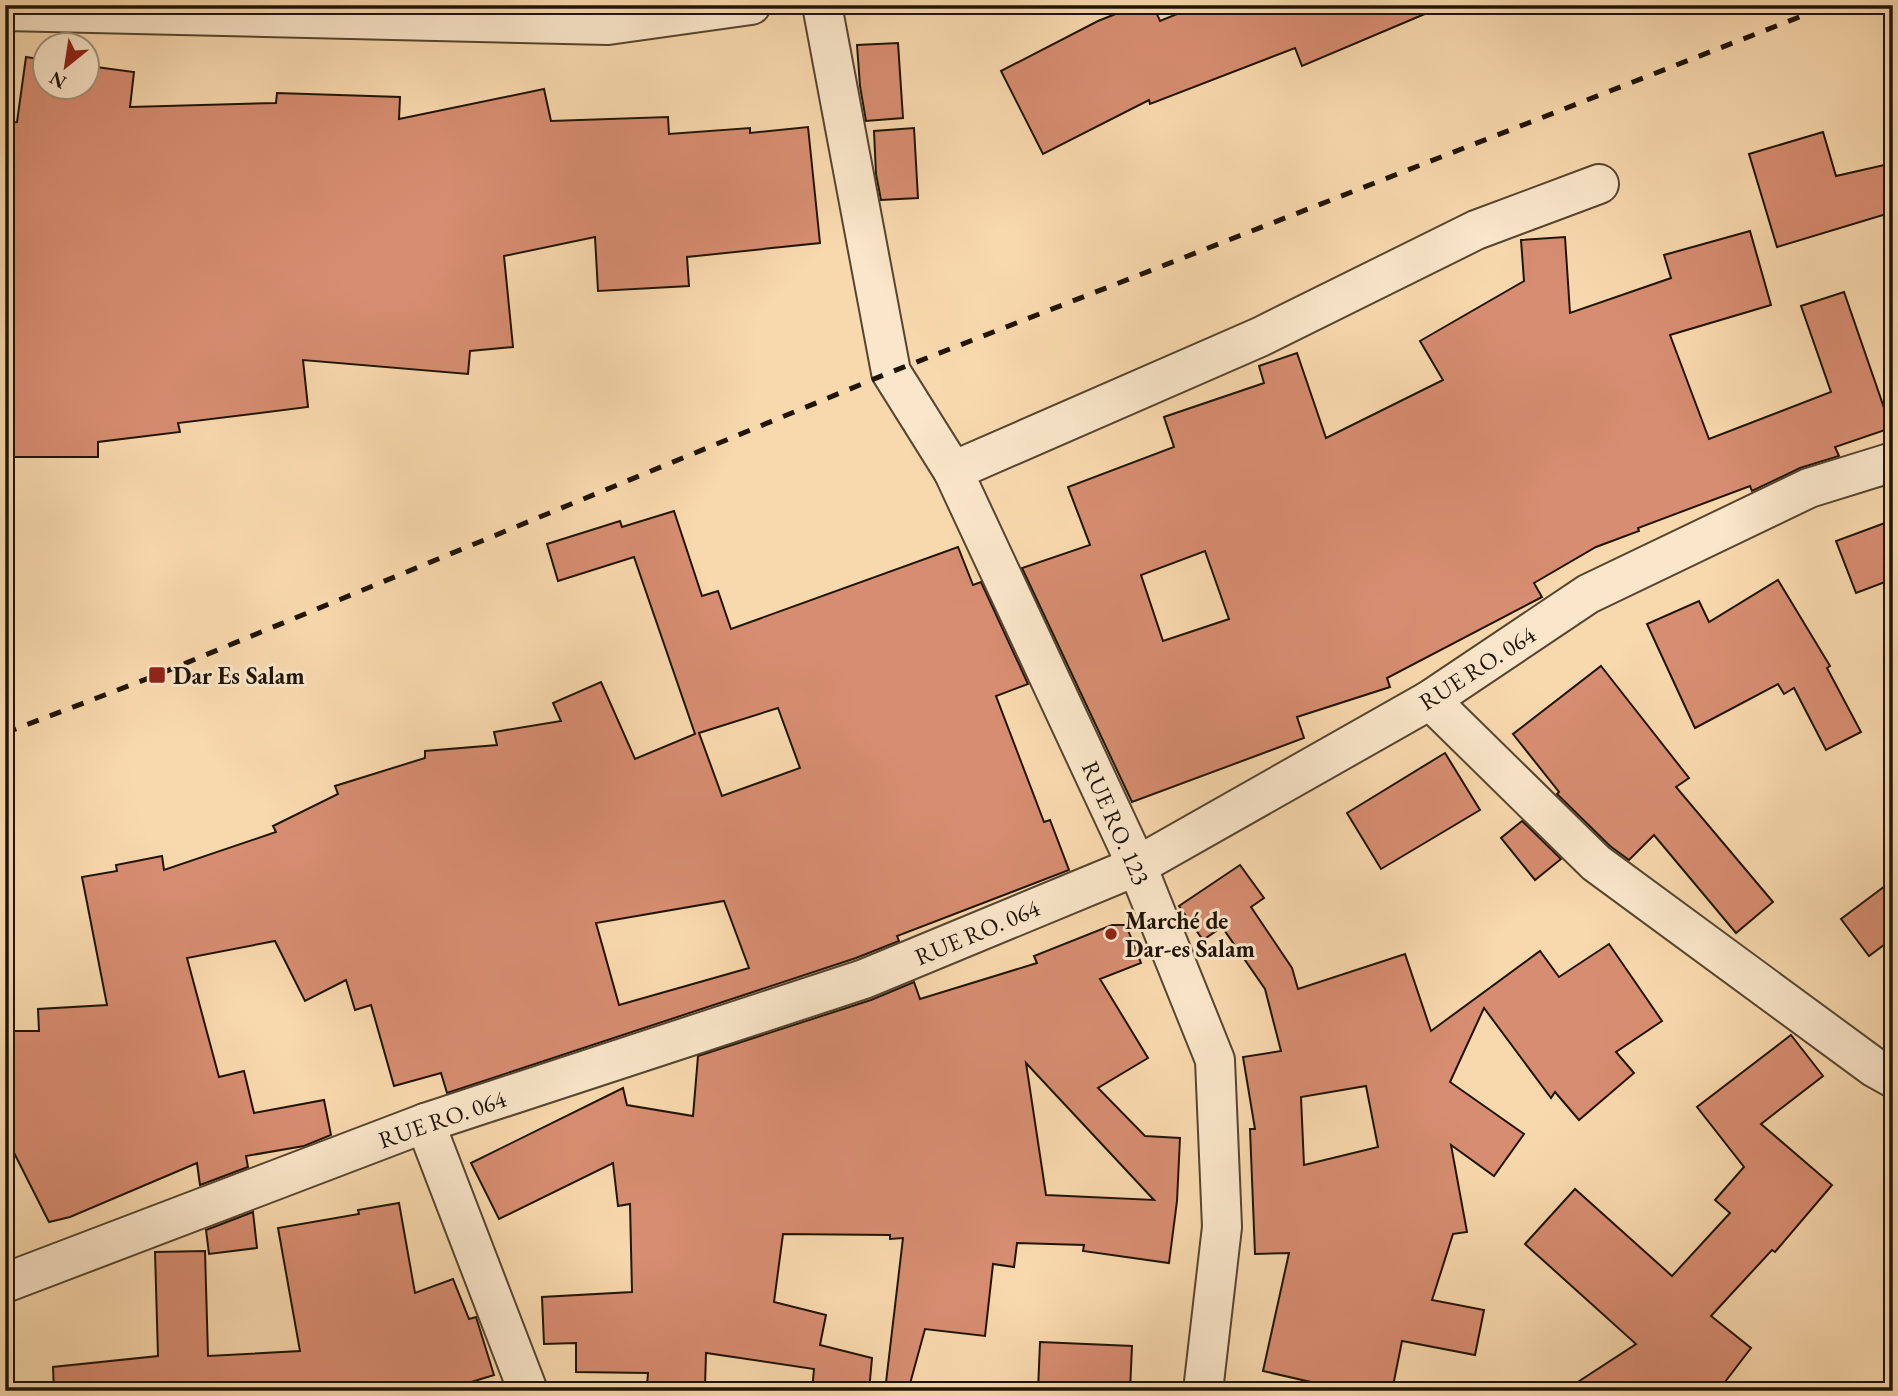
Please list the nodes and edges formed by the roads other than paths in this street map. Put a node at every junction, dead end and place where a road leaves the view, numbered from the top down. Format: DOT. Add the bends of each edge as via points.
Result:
graph roads {
  1 [pos="751,5"];
  2 [pos="822,5"];
  3 [pos="5,11"];
  4 [pos="1599,184"];
  5 [pos="1893,462"];
  6 [pos="953,471"];
  7 [pos="1430,700"];
  8 [pos="1137,866"];
  9 [pos="1893,1078"];
  10 [pos="425,1123"];
  11 [pos="5,1283"];
  12 [pos="528,1391"];
  13 [pos="1203,1391"];
  1 -- 3 [label="street" via="608,25"];
  2 -- 6 [label="street, RUE RO. 123" via="891,372"];
  4 -- 6 [label="street" via="1476,230 1260,337"];
  5 -- 7 [label="street, RUE RO. 064" via="1809,488 1588,594"];
  6 -- 8 [label="street, RUE RO. 123"];
  7 -- 8 [label="street, RUE RO. 064"];
  7 -- 9 [label="street" via="1596,863"];
  8 -- 10 [label="street, RUE RO. 064" via="864,979"];
  8 -- 13 [label="street, RUE RO. 123" via="1215,1060 1222,1227"];
  10 -- 11 [label="street, RUE RO. 064"];
  10 -- 12 [label="street"];
}
